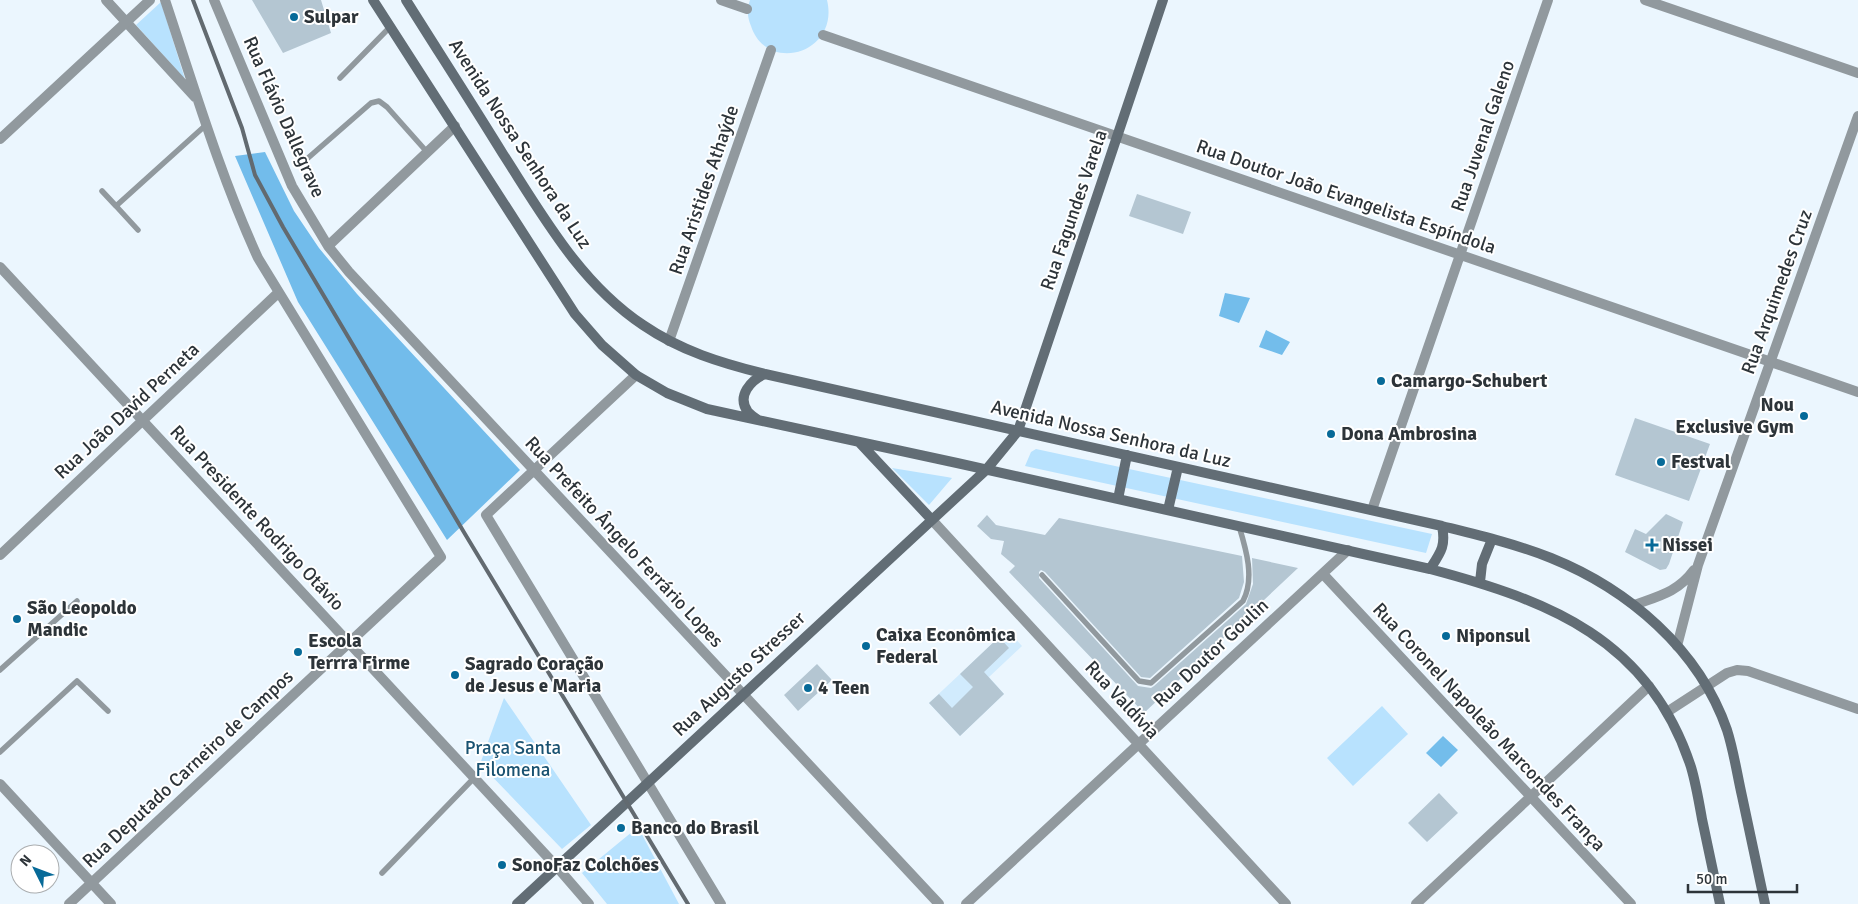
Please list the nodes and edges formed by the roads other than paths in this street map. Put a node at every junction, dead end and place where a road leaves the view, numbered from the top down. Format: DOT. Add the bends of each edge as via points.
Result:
graph roads {
  1 [pos="106,0"];
  2 [pos="150,0"];
  3 [pos="165,0"];
  4 [pos="214,0"];
  5 [pos="373,0"];
  6 [pos="406,0"];
  7 [pos="721,0"];
  8 [pos="1163,0"];
  9 [pos="1548,0"];
  10 [pos="1645,0"];
  11 [pos="747,9"];
  12 [pos="126,22"];
  13 [pos="390,27"];
  14 [pos="823,35"];
  15 [pos="771,50"];
  16 [pos="1858,73"];
  17 [pos="340,78"];
  18 [pos="198,100"];
  19 [pos="1858,116"];
  20 [pos="207,124"];
  21 [pos="455,126"];
  22 [pos="1117,137"];
  23 [pos="0,139"];
  24 [pos="427,152"];
  25 [pos="308,158"];
  26 [pos="102,191"];
  27 [pos="116,206"];
  28 [pos="138,230"];
  29 [pos="328,246"];
  30 [pos="1460,255"];
  31 [pos="0,267"];
  32 [pos="278,292"];
  33 [pos="669,342"];
  34 [pos="1770,362"];
  35 [pos="765,374"];
  36 [pos="636,375"];
  37 [pos="1858,392"];
  38 [pos="143,420"];
  39 [pos="759,421"];
  40 [pos="1018,431"];
  41 [pos="860,442"];
  42 [pos="1127,455"];
  43 [pos="1178,467"];
  44 [pos="986,470"];
  45 [pos="533,471"];
  46 [pos="1118,499"];
  47 [pos="1168,510"];
  48 [pos="1372,510"];
  49 [pos="932,520"];
  50 [pos="1239,526"];
  51 [pos="1442,526"];
  52 [pos="1492,539"];
  53 [pos="1348,550"];
  54 [pos="0,555"];
  55 [pos="1698,565"];
  56 [pos="1430,569"];
  57 [pos="1322,574"];
  58 [pos="1042,575"];
  59 [pos="1480,582"];
  60 [pos="77,601"];
  61 [pos="1634,605"];
  62 [pos="349,643"];
  63 [pos="1677,646"];
  64 [pos="0,670"];
  65 [pos="1649,686"];
  66 [pos="1706,686"];
  67 [pos="743,694"];
  68 [pos="1858,709"];
  69 [pos="108,711"];
  70 [pos="1667,712"];
  71 [pos="1139,744"];
  72 [pos="0,752"];
  73 [pos="474,778"];
  74 [pos="649,782"];
  75 [pos="0,784"];
  76 [pos="1531,797"];
  77 [pos="557,867"];
  78 [pos="382,873"];
  79 [pos="92,883"];
  80 [pos="69,904"];
  81 [pos="112,904"];
  82 [pos="517,904"];
  83 [pos="589,904"];
  84 [pos="721,904"];
  85 [pos="939,904"];
  86 [pos="966,904"];
  87 [pos="1286,904"];
  88 [pos="1416,904"];
  89 [pos="1631,904"];
  90 [pos="1720,904"];
  91 [pos="1764,904"];
  1 -- 12 [label="street"];
  2 -- 12 [label="street"];
  3 -- 18 [label="street"];
  4 -- 29 [label="street, Rua Flávio Dallegrave" via="292,186"];
  5 -- 13 [label="main road"];
  6 -- 33 [label="main road, Avenida Nossa Senhora da Luz" via="570,256 626,313"];
  7 -- 11 [label="street"];
  8 -- 22 [label="main road, Rua Fagundes Varela"];
  9 -- 30 [label="street, Rua Juvenal Galeno"];
  10 -- 16 [label="street"];
  12 -- 18 [label="street"];
  12 -- 23 [label="street"];
  13 -- 17 [label="lane"];
  13 -- 21 [label="main road"];
  14 -- 22 [label="street, Rua Doutor João Evangelista Espíndola"];
  15 -- 33 [label="street, Rua Aristides Athaýde"];
  18 -- 20 [label="street"];
  19 -- 34 [label="street, Rua Arquimedes Cruz"];
  20 -- 27 [label="lane"];
  20 -- 32 [label="street" via="240,218"];
  21 -- 24 [label="street"];
  21 -- 36 [label="main road" via="575,314 602,345"];
  22 -- 30 [label="street, Rua Doutor João Evangelista Espíndola"];
  22 -- 40 [label="main road, Rua Fagundes Varela"];
  24 -- 25 [label="lane" via="379,101 371,103"];
  24 -- 29 [label="street"];
  26 -- 27 [label="lane"];
  27 -- 28 [label="lane"];
  29 -- 45 [label="street, Rua Prefeito Ângelo Ferrário Lopes"];
  30 -- 34 [label="street, Rua Doutor João Evangelista Espíndola"];
  30 -- 48 [label="street, Rua Juvenal Galeno"];
  31 -- 38 [label="street, Rua Presidente Rodrigo Otávio"];
  32 -- 38 [label="street, Rua João David Perneta"];
  32 -- 62 [label="street, Rua Deputado Carneiro de Campos" via="441,557"];
  33 -- 35 [label="main road, Avenida Nossa Senhora da Luz" via="705,357"];
  34 -- 37 [label="street, Rua Doutor João Evangelista Espíndola"];
  34 -- 55 [label="street, Rua Arquimedes Cruz"];
  35 -- 39 [label="main road" via="755,378 744,396 748,412"];
  35 -- 40 [label="main road, Avenida Nossa Senhora da Luz"];
  36 -- 39 [label="main road" via="686,402"];
  36 -- 45 [label="street"];
  38 -- 54 [label="street, Rua João David Perneta"];
  38 -- 62 [label="street, Rua Presidente Rodrigo Otávio"];
  39 -- 41 [label="main road"];
  40 -- 42 [label="main road, Avenida Nossa Senhora da Luz"];
  40 -- 44 [label="main road, Rua Augusto Stresser"];
  41 -- 44 [label="main road"];
  41 -- 49 [label="main road"];
  42 -- 43 [label="main road, Avenida Nossa Senhora da Luz"];
  42 -- 46 [label="main road"];
  43 -- 47 [label="main road"];
  43 -- 48 [label="main road, Avenida Nossa Senhora da Luz"];
  44 -- 46 [label="main road"];
  44 -- 49 [label="main road, Rua Augusto Stresser"];
  45 -- 67 [label="street, Rua Prefeito Ângelo Ferrário Lopes"];
  45 -- 74 [label="street" via="486,515"];
  46 -- 47 [label="main road"];
  47 -- 50 [label="main road"];
  48 -- 51 [label="main road, Avenida Nossa Senhora da Luz"];
  49 -- 67 [label="main road, Rua Augusto Stresser"];
  49 -- 71 [label="street, Rua Valdívia"];
  50 -- 53 [label="main road"];
  50 -- 58 [label="lane" via="1247,554 1249,580 1243,601 1151,683 1139,681"];
  51 -- 52 [label="main road, Avenida Nossa Senhora da Luz"];
  51 -- 56 [label="main road" via="1445,540"];
  52 -- 59 [label="main road" via="1482,564"];
  52 -- 61 [label="main road, Avenida Nossa Senhora da Luz" via="1573,567"];
  53 -- 56 [label="main road"];
  53 -- 57 [label="street, Rua Doutor Goulin"];
  55 -- 61 [label="street, Rua Arquimedes Cruz" via="1678,588"];
  55 -- 63 [label="street, Rua Arquimedes Cruz"];
  56 -- 59 [label="main road"];
  57 -- 71 [label="street, Rua Doutor Goulin"];
  57 -- 76 [label="street, Rua Coronel Napoleão Marcondes França"];
  59 -- 65 [label="main road" via="1570,620 1616,650"];
  60 -- 64 [label="lane"];
  61 -- 63 [label="main road, Avenida Nossa Senhora da Luz"];
  62 -- 73 [label="street, Rua Presidente Rodrigo Otávio"];
  62 -- 79 [label="street, Rua Deputado Carneiro de Campos"];
  63 -- 66 [label="main road, Avenida Nossa Senhora da Luz"];
  65 -- 70 [label="main road"];
  65 -- 76 [label="street"];
  66 -- 68 [label="street" via="1727,673 1748,671"];
  66 -- 70 [label="street"];
  66 -- 91 [label="main road, Avenida Nossa Senhora da Luz" via="1733,751"];
  67 -- 74 [label="main road, Rua Augusto Stresser"];
  67 -- 85 [label="street, Rua Prefeito Ângelo Ferrário Lopes"];
  69 -- 72 [label="lane" via="74,682"];
  70 -- 90 [label="main road" via="1691,768"];
  71 -- 86 [label="street, Rua Doutor Goulin"];
  71 -- 87 [label="street, Rua Valdívia"];
  73 -- 77 [label="street, Rua Presidente Rodrigo Otávio"];
  73 -- 78 [label="lane"];
  74 -- 77 [label="main road, Rua Augusto Stresser"];
  74 -- 84 [label="street"];
  75 -- 79 [label="street"];
  76 -- 88 [label="street"];
  76 -- 89 [label="street, Rua Coronel Napoleão Marcondes França"];
  77 -- 82 [label="main road, Rua Augusto Stresser"];
  77 -- 83 [label="street, Rua Presidente Rodrigo Otávio"];
  79 -- 80 [label="street, Rua Deputado Carneiro de Campos"];
  79 -- 81 [label="street"];
}
